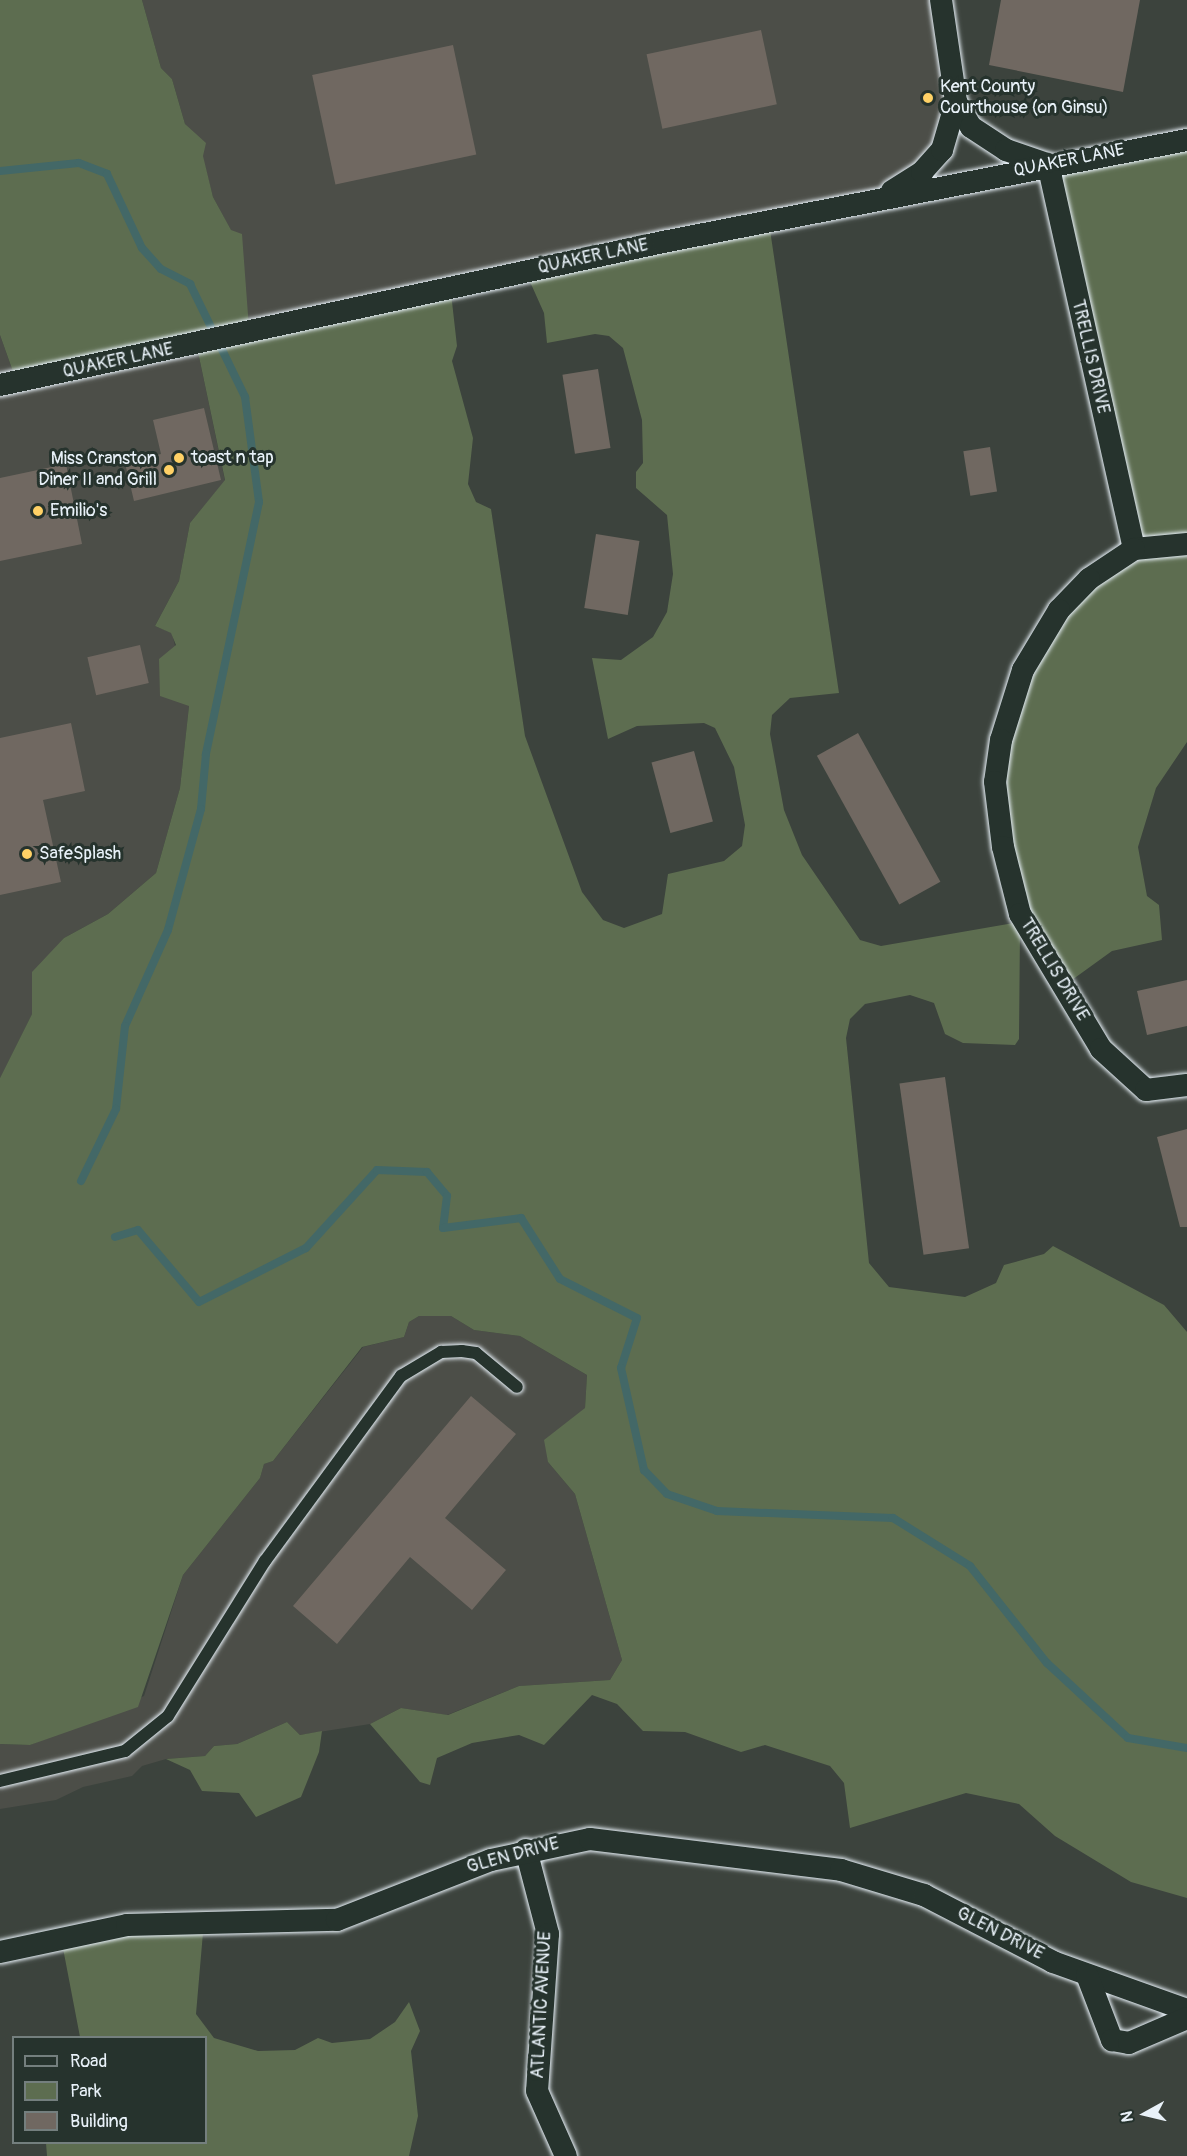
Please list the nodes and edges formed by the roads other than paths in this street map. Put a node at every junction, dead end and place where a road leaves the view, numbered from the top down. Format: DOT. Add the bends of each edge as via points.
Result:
graph roads {
  1 [pos="941,0"];
  2 [pos="956,102"];
  3 [pos="1187,140"];
  4 [pos="1048,164"];
  5 [pos="866,204"];
  6 [pos="0,385"];
  7 [pos="1187,544"];
  8 [pos="1134,549"];
  9 [pos="1187,1085"];
  10 [pos="517,1387"];
  11 [pos="0,1781"];
  12 [pos="526,1850"];
  13 [pos="0,1952"];
  14 [pos="1087,1975"];
  15 [pos="1187,2010"];
  16 [pos="1187,2018"];
  17 [pos="566,2156"];
  1 -- 2 [label="street"];
  2 -- 4 [label="street" via="984,139"];
  2 -- 5 [label="street" via="942,150 930,165 906,185"];
  3 -- 4 [label="street, QUAKER LANE"];
  4 -- 5 [label="street, QUAKER LANE"];
  4 -- 8 [label="street, TRELLIS DRIVE"];
  5 -- 6 [label="street, QUAKER LANE" via="663,242"];
  7 -- 8 [label="street, TRELLIS DRIVE"];
  8 -- 9 [label="street, TRELLIS DRIVE" via="1089,579 1059,610 1040,640 1010,709 995,782 1003,847 1020,914 1101,1049 1146,1090"];
  10 -- 11 [label="lane" via="486,1360 462,1351 441,1352 401,1376 265,1561 168,1716 125,1750"];
  12 -- 13 [label="street, GLEN DRIVE" via="454,1872 337,1920 127,1924"];
  12 -- 14 [label="street, GLEN DRIVE" via="590,1839 842,1870 924,1895"];
  12 -- 17 [label="street, ATLANTIC AVENUE" via="548,1934 537,2091"];
  14 -- 15 [label="street, GLEN DRIVE"];
  14 -- 16 [label="street" via="1112,2040 1129,2043"];
}
